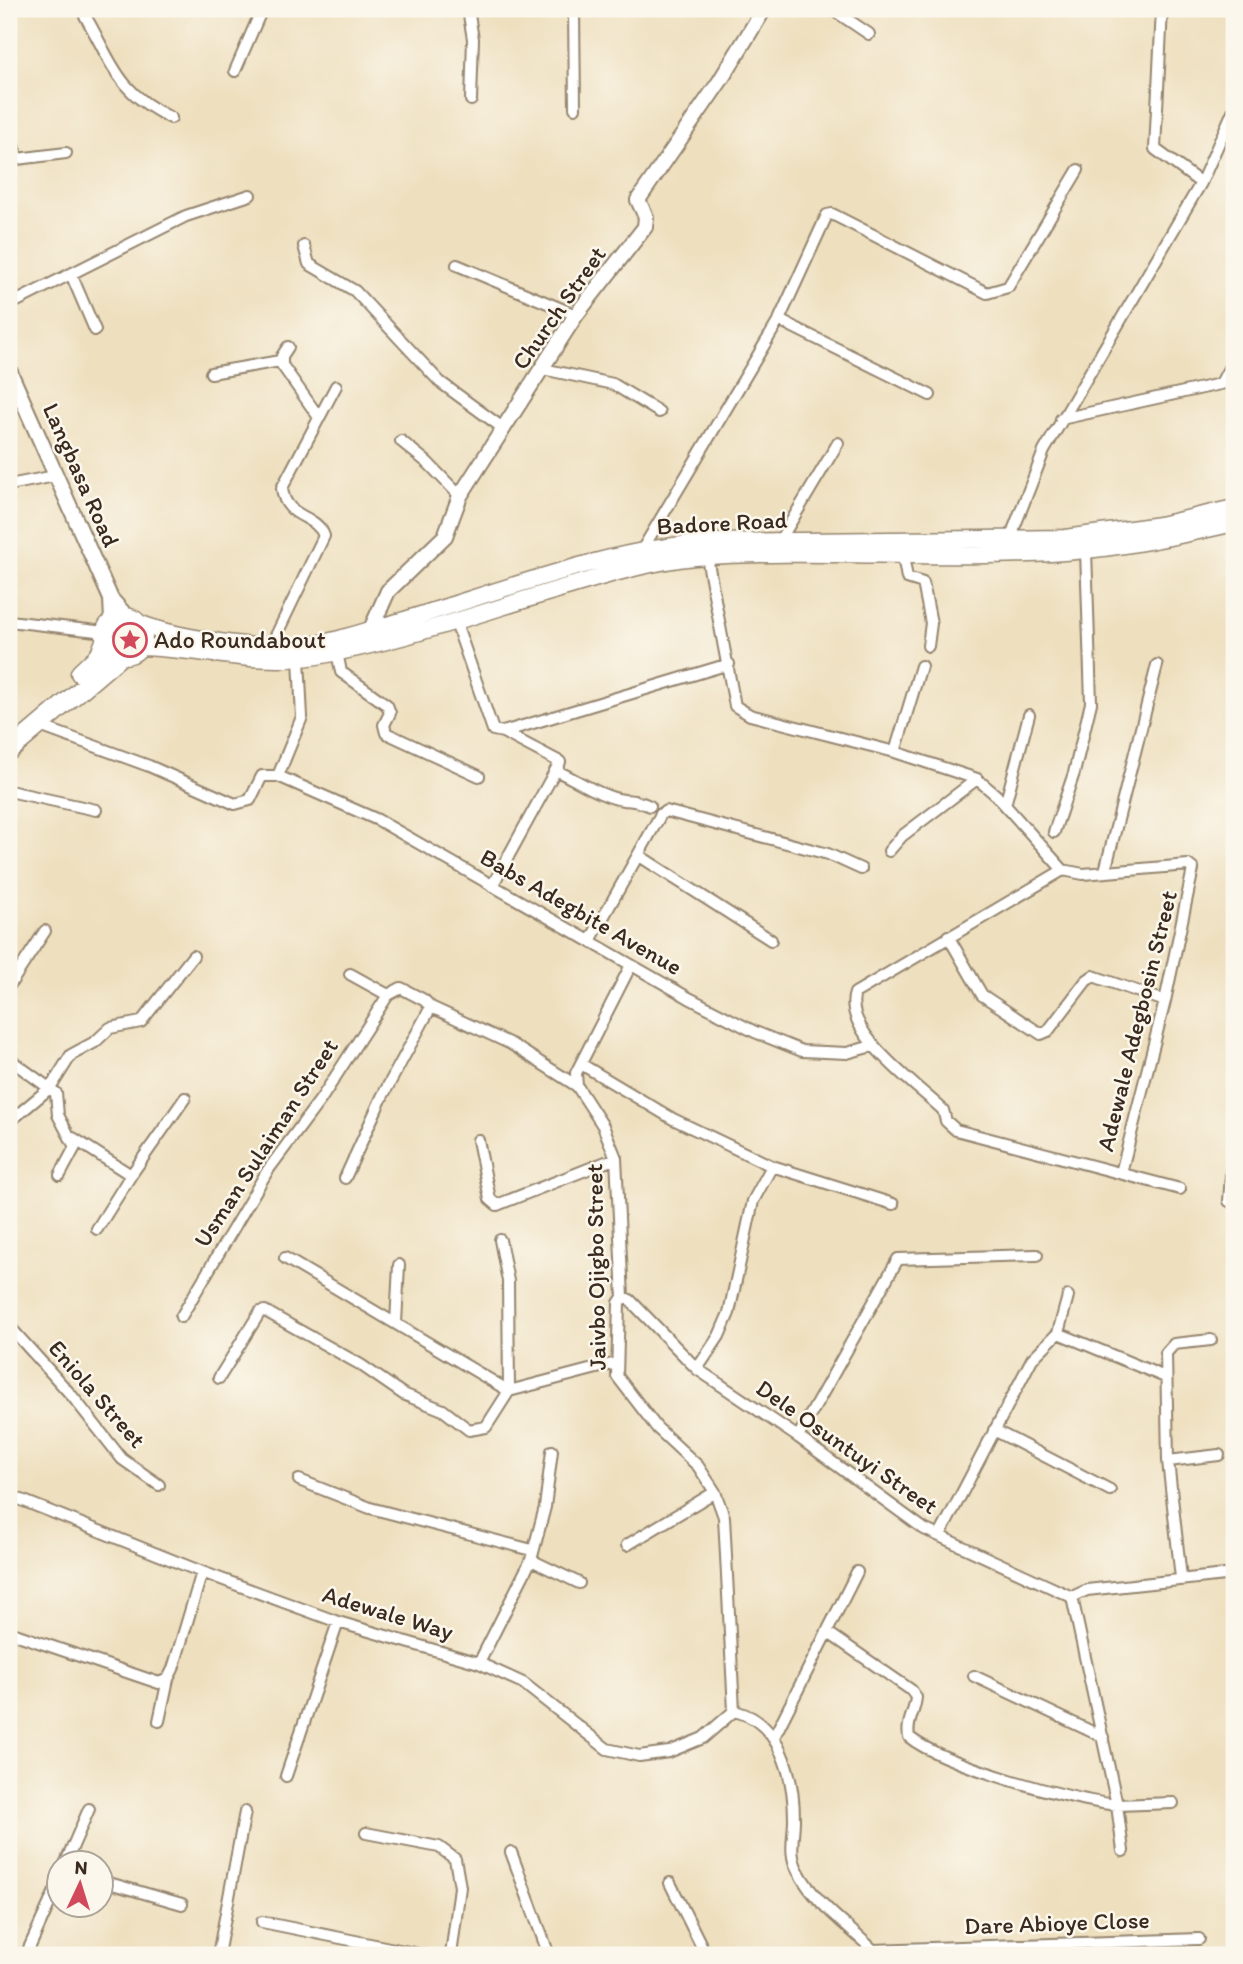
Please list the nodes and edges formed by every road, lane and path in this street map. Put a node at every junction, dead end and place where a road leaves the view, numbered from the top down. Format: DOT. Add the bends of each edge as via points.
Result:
graph roads {
  1 [pos="82,9"];
  2 [pos="262,9"];
  3 [pos="468,9"];
  4 [pos="574,9"];
  5 [pos="764,9"];
  6 [pos="832,9"];
  7 [pos="1162,9"];
  8 [pos="869,34"];
  9 [pos="235,71"];
  10 [pos="471,100"];
  11 [pos="575,108"];
  12 [pos="1234,108"];
  13 [pos="171,118"];
  14 [pos="9,131"];
  15 [pos="66,153"];
  16 [pos="13,159"];
  17 [pos="1078,170"];
  18 [pos="1201,183"];
  19 [pos="250,195"];
  20 [pos="304,246"];
  21 [pos="457,265"];
  22 [pos="71,274"];
  23 [pos="9,305"];
  24 [pos="576,315"];
  25 [pos="779,320"];
  26 [pos="95,330"];
  27 [pos="288,347"];
  28 [pos="1234,359"];
  29 [pos="280,361"];
  30 [pos="543,369"];
  31 [pos="9,370"];
  32 [pos="211,373"];
  33 [pos="1234,381"];
  34 [pos="1221,383"];
  35 [pos="335,386"];
  36 [pos="930,395"];
  37 [pos="659,412"];
  38 [pos="318,416"];
  39 [pos="1061,419"];
  40 [pos="504,429"];
  41 [pos="401,440"];
  42 [pos="838,443"];
  43 [pos="55,475"];
  44 [pos="9,485"];
  45 [pos="460,496"];
  46 [pos="1234,508"];
  47 [pos="1234,523"];
  48 [pos="1009,541"];
  49 [pos="779,542"];
  50 [pos="642,550"];
  51 [pos="1086,550"];
  52 [pos="903,556"];
  53 [pos="707,557"];
  54 [pos="455,620"];
  55 [pos="9,621"];
  56 [pos="118,627"];
  57 [pos="371,629"];
  58 [pos="271,646"];
  59 [pos="928,646"];
  60 [pos="131,651"];
  61 [pos="337,652"];
  62 [pos="299,659"];
  63 [pos="729,664"];
  64 [pos="1157,665"];
  65 [pos="921,666"];
  66 [pos="1029,715"];
  67 [pos="37,725"];
  68 [pos="503,732"];
  69 [pos="9,738"];
  70 [pos="9,751"];
  71 [pos="895,752"];
  72 [pos="557,771"];
  73 [pos="278,776"];
  74 [pos="479,776"];
  75 [pos="977,779"];
  76 [pos="9,791"];
  77 [pos="1005,805"];
  78 [pos="650,806"];
  79 [pos="96,810"];
  80 [pos="1054,832"];
  81 [pos="889,851"];
  82 [pos="638,855"];
  83 [pos="861,869"];
  84 [pos="1063,870"];
  85 [pos="1105,871"];
  86 [pos="492,886"];
  87 [pos="45,931"];
  88 [pos="948,936"];
  89 [pos="591,939"];
  90 [pos="771,940"];
  91 [pos="193,956"];
  92 [pos="631,965"];
  93 [pos="350,974"];
  94 [pos="9,986"];
  95 [pos="388,995"];
  96 [pos="1165,1001"];
  97 [pos="431,1007"];
  98 [pos="872,1046"];
  99 [pos="9,1059"];
  100 [pos="581,1064"];
  101 [pos="577,1086"];
  102 [pos="51,1087"];
  103 [pos="186,1098"];
  104 [pos="9,1122"];
  105 [pos="1234,1137"];
  106 [pos="73,1138"];
  107 [pos="478,1140"];
  108 [pos="616,1158"];
  109 [pos="772,1166"];
  110 [pos="1121,1173"];
  111 [pos="60,1175"];
  112 [pos="131,1175"];
  113 [pos="345,1178"];
  114 [pos="1180,1188"];
  115 [pos="1229,1200"];
  116 [pos="893,1204"];
  117 [pos="97,1229"];
  118 [pos="500,1240"];
  119 [pos="1037,1255"];
  120 [pos="285,1258"];
  121 [pos="399,1265"];
  122 [pos="1068,1296"];
  123 [pos="623,1297"];
  124 [pos="181,1317"];
  125 [pos="396,1323"];
  126 [pos="9,1326"];
  127 [pos="1058,1333"];
  128 [pos="1211,1340"];
  129 [pos="616,1363"];
  130 [pos="697,1369"];
  131 [pos="1165,1377"];
  132 [pos="219,1378"];
  133 [pos="509,1391"];
  134 [pos="994,1430"];
  135 [pos="798,1437"];
  136 [pos="552,1451"];
  137 [pos="1219,1455"];
  138 [pos="1168,1461"];
  139 [pos="299,1480"];
  140 [pos="159,1485"];
  141 [pos="1110,1490"];
  142 [pos="715,1492"];
  143 [pos="9,1495"];
  144 [pos="940,1535"];
  145 [pos="627,1545"];
  146 [pos="532,1555"];
  147 [pos="202,1572"];
  148 [pos="857,1572"];
  149 [pos="1234,1574"];
  150 [pos="1181,1578"];
  151 [pos="579,1583"];
  152 [pos="1072,1597"];
  153 [pos="338,1622"];
  154 [pos="9,1632"];
  155 [pos="827,1632"];
  156 [pos="479,1663"];
  157 [pos="974,1676"];
  158 [pos="169,1678"];
  159 [pos="734,1712"];
  160 [pos="159,1721"];
  161 [pos="774,1737"];
  162 [pos="1103,1737"];
  163 [pos="286,1776"];
  164 [pos="1173,1803"];
  165 [pos="1117,1805"];
  166 [pos="89,1809"];
  167 [pos="245,1812"];
  168 [pos="366,1832"];
  169 [pos="72,1848"];
  170 [pos="1123,1851"];
  171 [pos="511,1852"];
  172 [pos="670,1883"];
  173 [pos="116,1885"];
  174 [pos="182,1904"];
  175 [pos="46,1909"];
  176 [pos="262,1922"];
  177 [pos="1199,1939"];
  178 [pos="876,1952"];
  179 [pos="26,1955"];
  180 [pos="218,1955"];
  181 [pos="424,1955"];
  182 [pos="451,1955"];
  183 [pos="549,1955"];
  184 [pos="706,1955"];
  1 -- 13 [label="street" via="125,87"];
  2 -- 9 [label="street"];
  3 -- 10 [label="street" via="473,39"];
  4 -- 11 [label="street"];
  5 -- 24 [label="street, Church Street" via="638,200 645,227"];
  6 -- 8 [label="street"];
  7 -- 18 [label="street" via="1155,149"];
  12 -- 18 [label="street"];
  14 -- 16 [label="street"];
  15 -- 16 [label="street"];
  17 -- 25 [label="street" via="1009,287 988,293 832,214 824,219"];
  18 -- 39 [label="street"];
  19 -- 22 [label="street" via="196,212"];
  20 -- 40 [label="street" via="309,264 355,291 440,382"];
  21 -- 24 [label="street"];
  22 -- 23 [label="street"];
  22 -- 26 [label="street"];
  24 -- 30 [label="street, Church Street"];
  25 -- 36 [label="street"];
  25 -- 50 [label="street"];
  27 -- 29 [label="street"];
  28 -- 34 [label="street"];
  29 -- 32 [label="street"];
  29 -- 38 [label="street"];
  30 -- 37 [label="street" via="612,384"];
  30 -- 40 [label="street, Church Street"];
  31 -- 43 [label="street, Langbasa Road"];
  33 -- 34 [label="street"];
  34 -- 39 [label="street"];
  35 -- 38 [label="street"];
  38 -- 58 [label="street" via="282,488 289,509 319,527 324,536"];
  39 -- 48 [label="street"];
  40 -- 45 [label="street, Church Street"];
  41 -- 45 [label="street"];
  42 -- 49 [label="street"];
  43 -- 44 [label="street"];
  43 -- 56 [label="street, Langbasa Road" via="111,599"];
  45 -- 57 [label="street, Church Street" via="445,536 388,591"];
  46 -- 48 [label="main road, Badore Road" via="1128,530"];
  47 -- 51 [label="main road, Badore Road"];
  48 -- 49 [label="main road, Badore Road"];
  49 -- 50 [label="main road, Badore Road" via="694,543"];
  50 -- 57 [label="main road, Badore Road"];
  51 -- 52 [label="main road, Badore Road"];
  51 -- 80 [label="street" via="1091,703"];
  52 -- 53 [label="main road, Badore Road"];
  52 -- 59 [label="street" via="908,578 923,583 931,623"];
  53 -- 54 [label="main road, Badore Road" via="617,572"];
  53 -- 63 [label="street"];
  54 -- 61 [label="main road, Badore Road"];
  54 -- 68 [label="street" via="488,721 493,730"];
  55 -- 56 [label="street"];
  56 -- 58 [label="main road, Badore Road"];
  56 -- 60 [label="main road" via="110,649"];
  56 -- 60 [label="main road" via="143,639"];
  56 -- 69 [label="main road" via="100,654"];
  57 -- 58 [label="main road, Badore Road" via="302,646"];
  60 -- 62 [label="main road, Badore Road" via="179,649"];
  60 -- 67 [label="main road"];
  61 -- 62 [label="main road, Badore Road"];
  61 -- 74 [label="street" via="341,672 387,705 386,733"];
  62 -- 73 [label="street" via="302,717"];
  63 -- 68 [label="street"];
  63 -- 71 [label="street" via="735,706 750,715"];
  64 -- 85 [label="street"];
  65 -- 71 [label="street"];
  66 -- 77 [label="street"];
  67 -- 70 [label="main road"];
  67 -- 73 [label="street" via="235,804 250,800 262,776"];
  68 -- 72 [label="street" via="556,758 560,762"];
  71 -- 75 [label="street"];
  72 -- 78 [label="street" via="606,794"];
  72 -- 86 [label="street"];
  73 -- 86 [label="street, Babs Adegbite Avenue" via="379,820"];
  75 -- 77 [label="street"];
  75 -- 81 [label="street"];
  76 -- 79 [label="street"];
  77 -- 84 [label="street"];
  82 -- 83 [label="street" via="666,811 828,854"];
  82 -- 89 [label="street"];
  82 -- 90 [label="street"];
  84 -- 85 [label="street, Adewale Adegbosin Street" via="1083,874"];
  84 -- 88 [label="street"];
  85 -- 96 [label="street, Adewale Adegbosin Street" via="1188,865 1193,869"];
  86 -- 89 [label="street, Babs Adegbite Avenue"];
  87 -- 94 [label="street"];
  88 -- 96 [label="street" via="982,995 1041,1034 1093,976"];
  88 -- 98 [label="street" via="855,993 852,1001 857,1022"];
  89 -- 92 [label="street, Babs Adegbite Avenue"];
  91 -- 102 [label="street" via="141,1022 110,1028 71,1055"];
  92 -- 98 [label="street, Babs Adegbite Avenue" via="755,1032 802,1051 847,1053"];
  92 -- 100 [label="street"];
  93 -- 95 [label="street"];
  95 -- 97 [label="street" via="401,988"];
  95 -- 124 [label="street, Usman Sulaiman Street" via="268,1170"];
  96 -- 110 [label="street, Adewale Adegbosin Street"];
  97 -- 101 [label="street" via="511,1044"];
  97 -- 113 [label="street"];
  98 -- 110 [label="street" via="934,1101 956,1130"];
  99 -- 102 [label="street"];
  100 -- 101 [label="street"];
  100 -- 109 [label="street" via="673,1119"];
  101 -- 108 [label="street, Jaivbo Ojigbo Street" via="603,1126"];
  102 -- 104 [label="street"];
  102 -- 106 [label="street" via="58,1100 58,1115"];
  103 -- 112 [label="street"];
  105 -- 115 [label="street"];
  106 -- 111 [label="street" via="72,1156"];
  106 -- 112 [label="street"];
  107 -- 108 [label="street" via="490,1199 497,1205"];
  108 -- 123 [label="street, Jaivbo Ojigbo Street"];
  109 -- 116 [label="street"];
  109 -- 130 [label="street" via="753,1201 729,1313"];
  110 -- 114 [label="street"];
  112 -- 117 [label="street"];
  118 -- 133 [label="street" via="508,1281"];
  119 -- 135 [label="street" via="898,1259"];
  120 -- 125 [label="street"];
  121 -- 125 [label="street"];
  122 -- 127 [label="street"];
  123 -- 129 [label="street, Jaivbo Ojigbo Street"];
  123 -- 130 [label="street, Dele Osuntuyi Street"];
  125 -- 133 [label="street"];
  126 -- 140 [label="street, Eniola Street" via="122,1460"];
  127 -- 131 [label="street"];
  127 -- 134 [label="street" via="1032,1359"];
  128 -- 131 [label="street" via="1174,1344 1167,1353"];
  129 -- 133 [label="street"];
  129 -- 142 [label="street, Jaivbo Ojigbo Street" via="621,1383 657,1428 698,1466"];
  130 -- 135 [label="street, Dele Osuntuyi Street"];
  131 -- 138 [label="street"];
  132 -- 133 [label="street" via="260,1312 265,1311 403,1394 443,1410 469,1430 486,1427"];
  134 -- 141 [label="street"];
  134 -- 144 [label="street"];
  135 -- 144 [label="street, Dele Osuntuyi Street" via="924,1530"];
  136 -- 146 [label="street" via="545,1507"];
  137 -- 138 [label="street"];
  138 -- 150 [label="street"];
  139 -- 146 [label="street" via="370,1508"];
  142 -- 145 [label="street"];
  142 -- 159 [label="street, Jaivbo Ojigbo Street" via="724,1517"];
  143 -- 147 [label="street, Adewale Way"];
  144 -- 152 [label="street, Dele Osuntuyi Street"];
  146 -- 151 [label="street"];
  146 -- 156 [label="street"];
  147 -- 153 [label="street, Adewale Way"];
  147 -- 158 [label="street"];
  148 -- 155 [label="street"];
  149 -- 150 [label="street"];
  150 -- 152 [label="street" via="1087,1590"];
  152 -- 162 [label="street"];
  153 -- 156 [label="street, Adewale Way"];
  153 -- 163 [label="street"];
  154 -- 158 [label="street" via="159,1683"];
  155 -- 161 [label="street"];
  155 -- 165 [label="street" via="911,1690 916,1707 907,1727 917,1744 969,1766"];
  156 -- 159 [label="street, Adewale Way" via="523,1683 607,1749 639,1756 669,1752 703,1738"];
  157 -- 162 [label="street"];
  158 -- 160 [label="street"];
  159 -- 161 [label="street" via="753,1716"];
  161 -- 178 [label="street" via="792,1792 791,1847 798,1872 826,1907"];
  162 -- 165 [label="street"];
  164 -- 165 [label="street"];
  165 -- 170 [label="street"];
  166 -- 169 [label="street"];
  167 -- 180 [label="street"];
  168 -- 182 [label="street" via="439,1847 456,1859 460,1887"];
  171 -- 183 [label="street"];
  172 -- 184 [label="street"];
  173 -- 174 [label="street"];
  175 -- 179 [label="street"];
  176 -- 181 [label="street"];
  177 -- 178 [label="street, Dare Abioye Close"];
}
